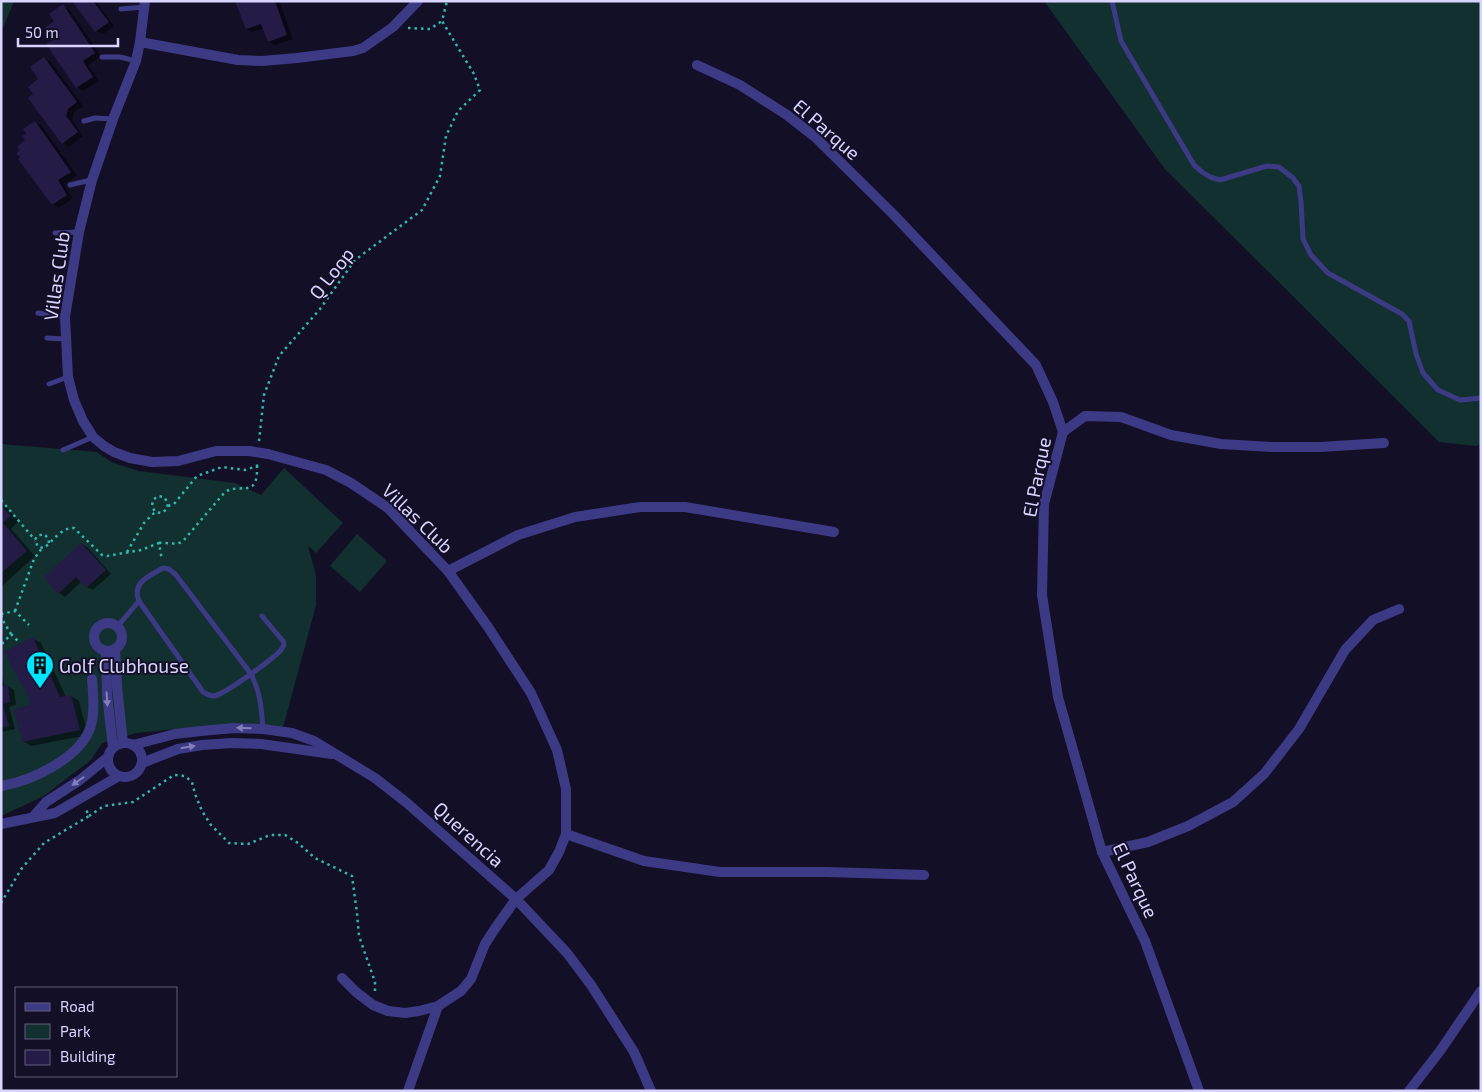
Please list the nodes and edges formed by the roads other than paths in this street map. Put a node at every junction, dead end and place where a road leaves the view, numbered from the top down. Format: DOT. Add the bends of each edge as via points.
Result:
graph roads {
  1 [pos="418,1"];
  2 [pos="1112,1"];
  3 [pos="145,4"];
  4 [pos="121,9"];
  5 [pos="140,42"];
  6 [pos="102,56"];
  7 [pos="136,61"];
  8 [pos="697,65"];
  9 [pos="113,119"];
  10 [pos="84,121"];
  11 [pos="92,180"];
  12 [pos="70,185"];
  13 [pos="78,232"];
  14 [pos="55,234"];
  15 [pos="38,313"];
  16 [pos="65,317"];
  17 [pos="47,338"];
  18 [pos="66,339"];
  19 [pos="68,377"];
  20 [pos="49,384"];
  21 [pos="1481,398"];
  22 [pos="1062,432"];
  23 [pos="93,437"];
  24 [pos="1384,442"];
  25 [pos="63,450"];
  26 [pos="834,532"];
  27 [pos="448,571"];
  28 [pos="139,601"];
  29 [pos="1399,609"];
  30 [pos="262,616"];
  31 [pos="117,627"];
  32 [pos="111,650"];
  33 [pos="251,674"];
  34 [pos="92,679"];
  35 [pos="263,728"];
  36 [pos="128,744"];
  37 [pos="113,747"];
  38 [pos="336,754"];
  39 [pos="108,757"];
  40 [pos="142,762"];
  41 [pos="119,776"];
  42 [pos="1,786"];
  43 [pos="33,817"];
  44 [pos="1,824"];
  45 [pos="566,834"];
  46 [pos="1102,852"];
  47 [pos="924,875"];
  48 [pos="516,899"];
  49 [pos="342,978"];
  50 [pos="1481,991"];
  51 [pos="438,1006"];
  52 [pos="651,1090"];
  53 [pos="408,1091"];
  54 [pos="1199,1091"];
  55 [pos="1410,1091"];
  1 -- 5 [label="street" via="393,28 353,51 262,61 238,60"];
  2 -- 21 [label="lane" via="1121,40 1194,165 1210,178 1220,180 1267,166 1279,167 1293,178 1299,186 1302,239 1311,255 1328,272 1409,321 1423,373 1438,390 1460,400"];
  3 -- 4 [label="lane"];
  3 -- 5 [label="street, Villas Club"];
  5 -- 7 [label="street, Villas Club"];
  6 -- 7 [label="lane"];
  7 -- 9 [label="street, Villas Club"];
  8 -- 22 [label="street, El Parque" via="740,85 815,136 1036,365"];
  9 -- 10 [label="lane"];
  9 -- 11 [label="street, Villas Club"];
  11 -- 12 [label="lane"];
  11 -- 13 [label="street, Villas Club"];
  13 -- 14 [label="lane"];
  13 -- 16 [label="street, Villas Club"];
  15 -- 16 [label="lane"];
  16 -- 18 [label="street, Villas Club"];
  17 -- 18 [label="lane"];
  18 -- 19 [label="street, Villas Club"];
  19 -- 20 [label="lane"];
  19 -- 23 [label="street, Villas Club" via="74,400"];
  22 -- 24 [label="street" via="1086,416 1121,417 1172,435 1221,444 1320,447"];
  22 -- 46 [label="street, El Parque" via="1044,504 1042,595 1058,697"];
  23 -- 25 [label="lane"];
  23 -- 27 [label="street, Villas Club" via="114,452 152,462 178,461 216,451 259,452 326,470 388,508"];
  26 -- 27 [label="street" via="685,507 640,507 575,517 518,535"];
  27 -- 45 [label="street, Villas Club" via="531,693 557,750 566,789"];
  28 -- 31 [label="lane"];
  28 -- 33 [label="lane" via="203,692 217,696"];
  28 -- 33 [label="lane" via="136,594 142,582 164,568 169,569"];
  29 -- 46 [label="street" via="1373,620 1346,650 1299,729 1264,774 1234,802 1148,842"];
  30 -- 33 [label="lane" via="284,646"];
  31 -- 32 [label="street" via="122,638"];
  31 -- 32 [label="street" via="104,624 95,632 98,648"];
  32 -- 36 [label="street"];
  32 -- 37 [label="street, one-way" via="107,695"];
  33 -- 35 [label="lane" via="261,700"];
  34 -- 42 [label="street" via="92,722 82,742 69,755 41,773"];
  35 -- 36 [label="street, Querencia, one-way" via="175,734"];
  35 -- 38 [label="street, Querencia" via="292,733"];
  36 -- 37 [label="street"];
  36 -- 40 [label="street" via="138,748"];
  37 -- 39 [label="street"];
  40 -- 38 [label="street, Querencia, one-way" via="178,749 232,743"];
  38 -- 48 [label="street, Querencia" via="407,803"];
  39 -- 41 [label="street" via="110,769"];
  39 -- 43 [label="street, one-way" via="46,802"];
  40 -- 41 [label="street" via="132,776"];
  41 -- 43 [label="street" via="55,813"];
  43 -- 44 [label="street"];
  45 -- 47 [label="street" via="644,861 720,872"];
  45 -- 48 [label="street, Villas Club" via="549,870"];
  46 -- 54 [label="street, El Parque" via="1144,941"];
  48 -- 51 [label="street, Villas Club" via="485,944 471,979 461,991"];
  48 -- 52 [label="street, Querencia" via="567,953 591,985 634,1052"];
  49 -- 51 [label="street, Villas Club" via="374,1005 388,1011 405,1013"];
  50 -- 55 [label="street"];
  51 -- 53 [label="street"];
}
